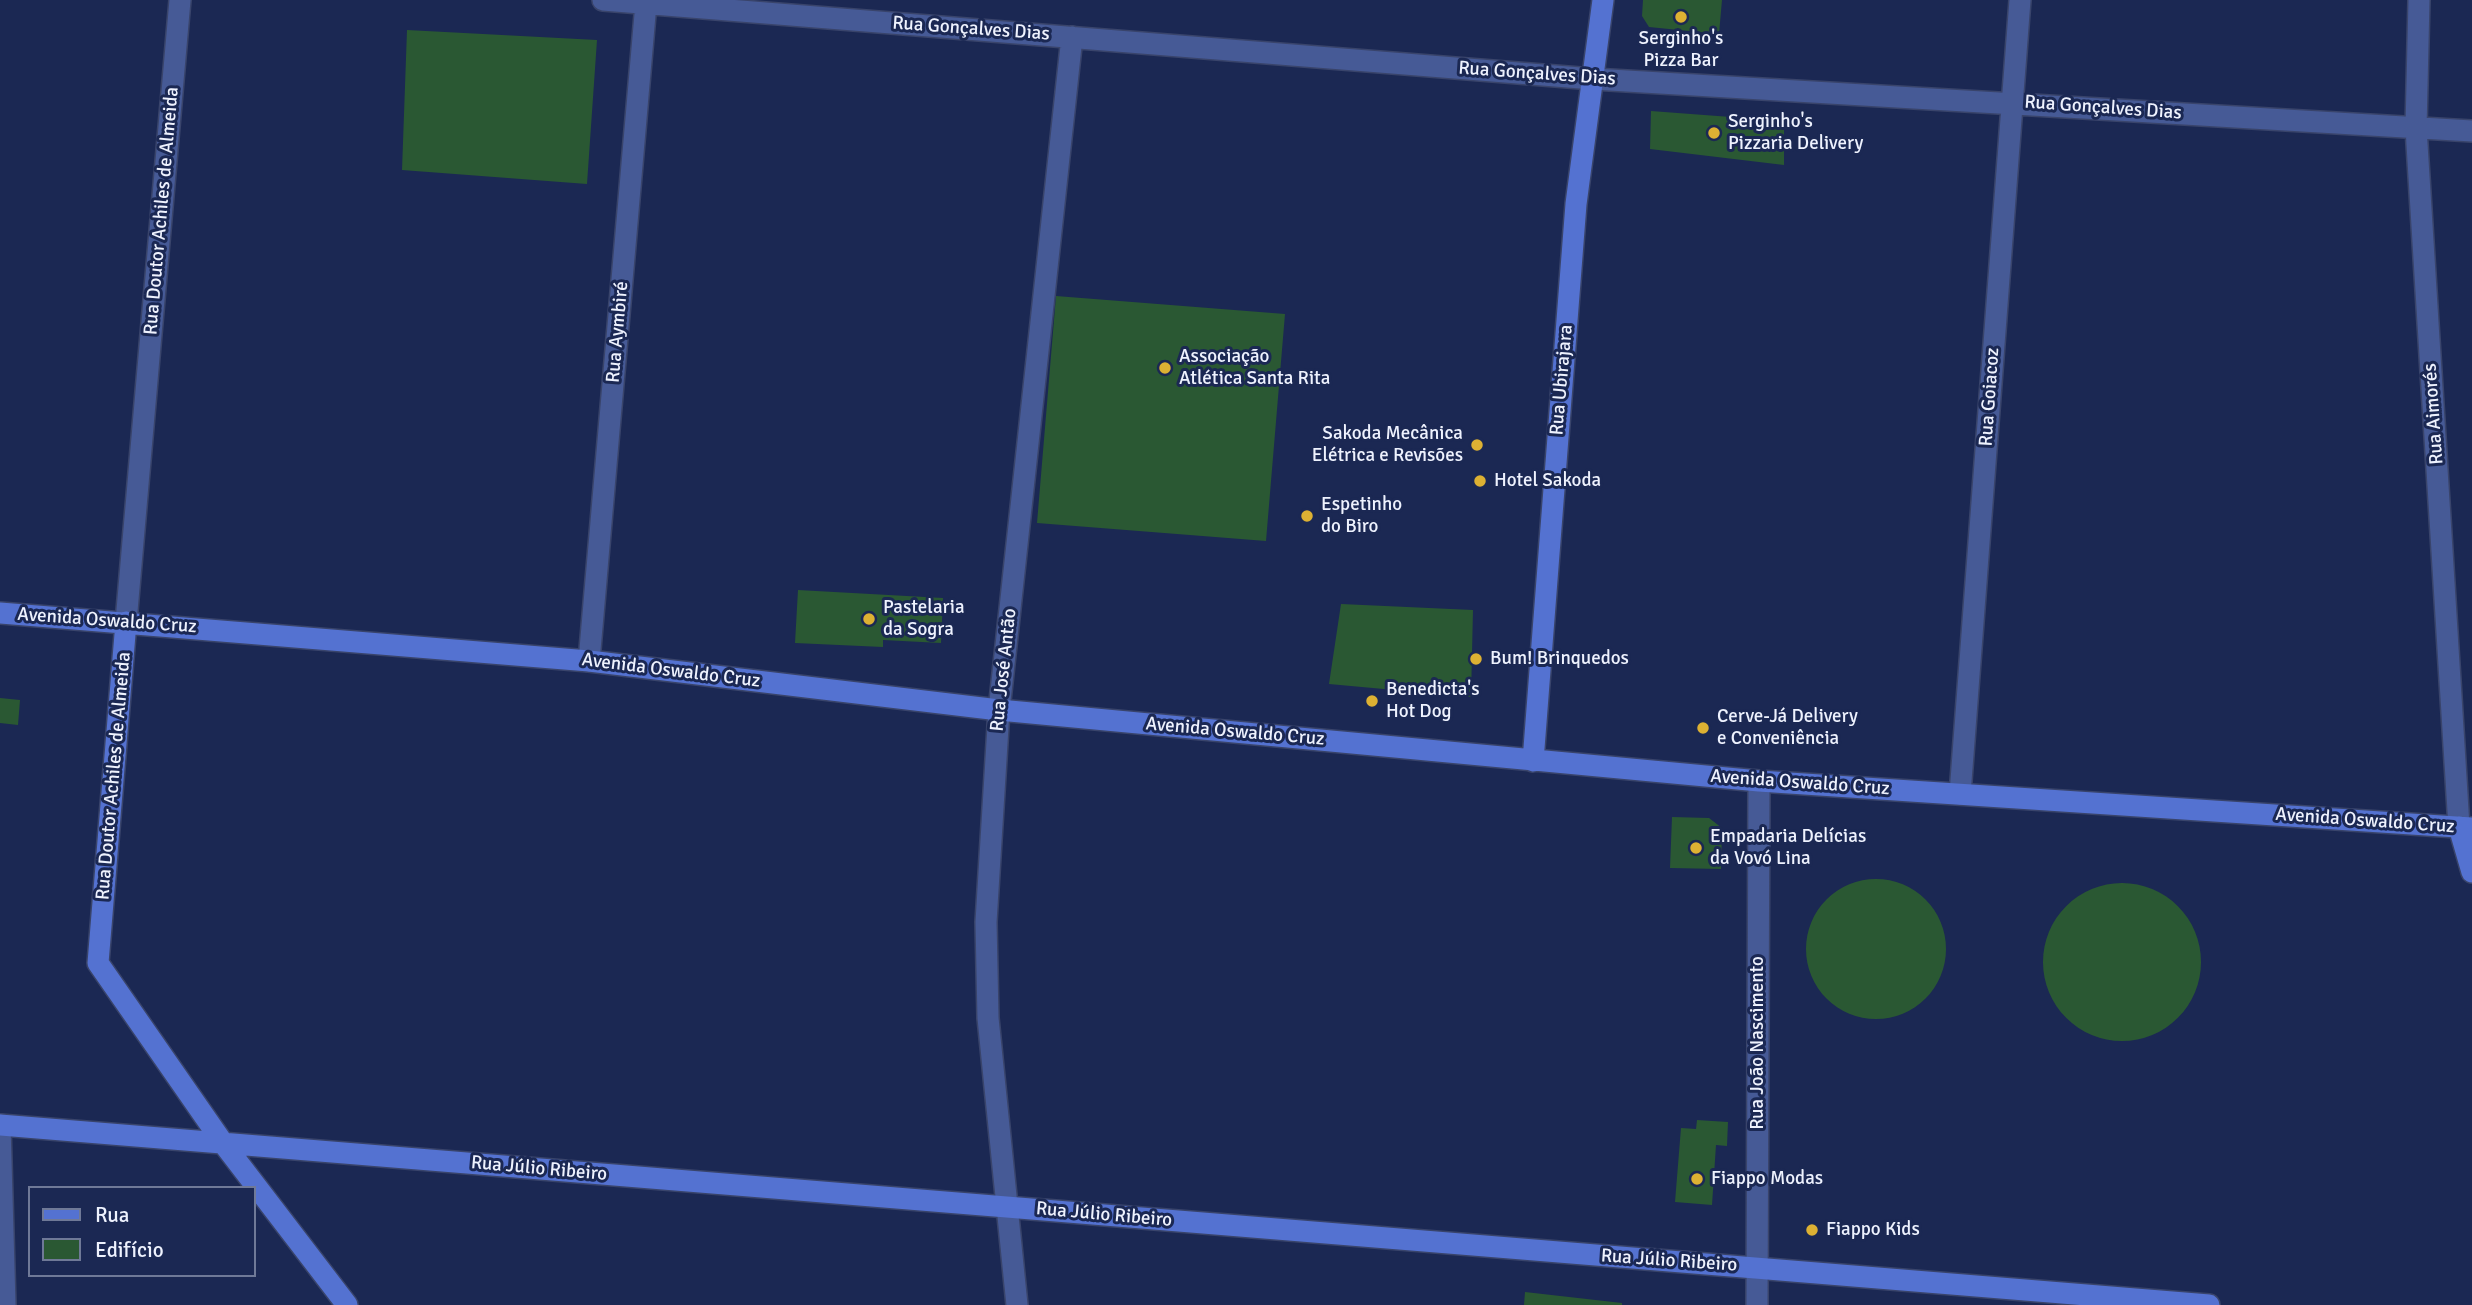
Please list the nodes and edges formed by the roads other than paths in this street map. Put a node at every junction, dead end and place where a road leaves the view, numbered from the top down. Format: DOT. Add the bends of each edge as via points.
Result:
graph roads {
  1 [pos="180,0"];
  2 [pos="603,0"];
  3 [pos="1603,0"];
  4 [pos="2020,0"];
  5 [pos="2419,0"];
  6 [pos="646,3"];
  7 [pos="794,8"];
  8 [pos="1072,37"];
  9 [pos="1593,79"];
  10 [pos="2011,102"];
  11 [pos="2416,128"];
  12 [pos="2472,131"];
  13 [pos="0,613"];
  14 [pos="126,622"];
  15 [pos="589,661"];
  16 [pos="999,710"];
  17 [pos="1533,761"];
  18 [pos="1759,781"];
  19 [pos="1960,794"];
  20 [pos="2466,828"];
  21 [pos="2472,872"];
  22 [pos="0,1125"];
  23 [pos="223,1143"];
  24 [pos="256,1186"];
  25 [pos="256,1186"];
  26 [pos="1009,1207"];
  27 [pos="1757,1268"];
  28 [pos="5,1305"];
  29 [pos="347,1305"];
  30 [pos="1017,1305"];
  31 [pos="1757,1305"];
  32 [pos="2209,1305"];
  1 -- 14 [label="street, Rua Doutor Achiles de Almeida"];
  2 -- 6 [label="street, Rua Gonçalves Dias"];
  3 -- 9 [label="main road, Rua Ubirajara"];
  4 -- 10 [label="street, Rua Goiacoz"];
  5 -- 11 [label="street, Rua Aimorés"];
  6 -- 7 [label="street, Rua Gonçalves Dias"];
  6 -- 15 [label="street, Rua Aymbiré"];
  7 -- 8 [label="street, Rua Gonçalves Dias"];
  8 -- 9 [label="street, Rua Gonçalves Dias"];
  8 -- 16 [label="street, Rua José Antão"];
  9 -- 10 [label="street, Rua Gonçalves Dias"];
  9 -- 17 [label="main road, Rua Ubirajara" via="1576,204"];
  10 -- 11 [label="street, Rua Gonçalves Dias"];
  10 -- 19 [label="street, Rua Goiacoz"];
  11 -- 12 [label="street, Rua Gonçalves Dias"];
  11 -- 20 [label="street, Rua Aimorés"];
  13 -- 14 [label="main road, Avenida Oswaldo Cruz"];
  14 -- 15 [label="main road, Avenida Oswaldo Cruz"];
  14 -- 23 [label="main road, Rua Doutor Achiles de Almeida" via="98,963"];
  15 -- 16 [label="main road, Avenida Oswaldo Cruz"];
  16 -- 17 [label="main road, Avenida Oswaldo Cruz"];
  16 -- 26 [label="street, Rua José Antão" via="986,922 988,1018"];
  17 -- 18 [label="main road, Avenida Oswaldo Cruz"];
  18 -- 19 [label="main road, Avenida Oswaldo Cruz"];
  18 -- 27 [label="street, Rua João Nascimento"];
  19 -- 20 [label="main road, Avenida Oswaldo Cruz"];
  20 -- 21 [label="main road"];
  22 -- 23 [label="main road, Rua Júlio Ribeiro"];
  22 -- 28 [label="street"];
  23 -- 24 [label="main road, Rua Doutor Achiles de Almeida"];
  23 -- 26 [label="main road, Rua Júlio Ribeiro"];
  25 -- 29 [label="main road, Rua Doutor Achiles de Almeida"];
  26 -- 27 [label="main road, Rua Júlio Ribeiro"];
  26 -- 30 [label="street, Rua José Antão"];
  27 -- 31 [label="street, Rua João Nascimento"];
  27 -- 32 [label="main road, Rua Júlio Ribeiro"];
}
